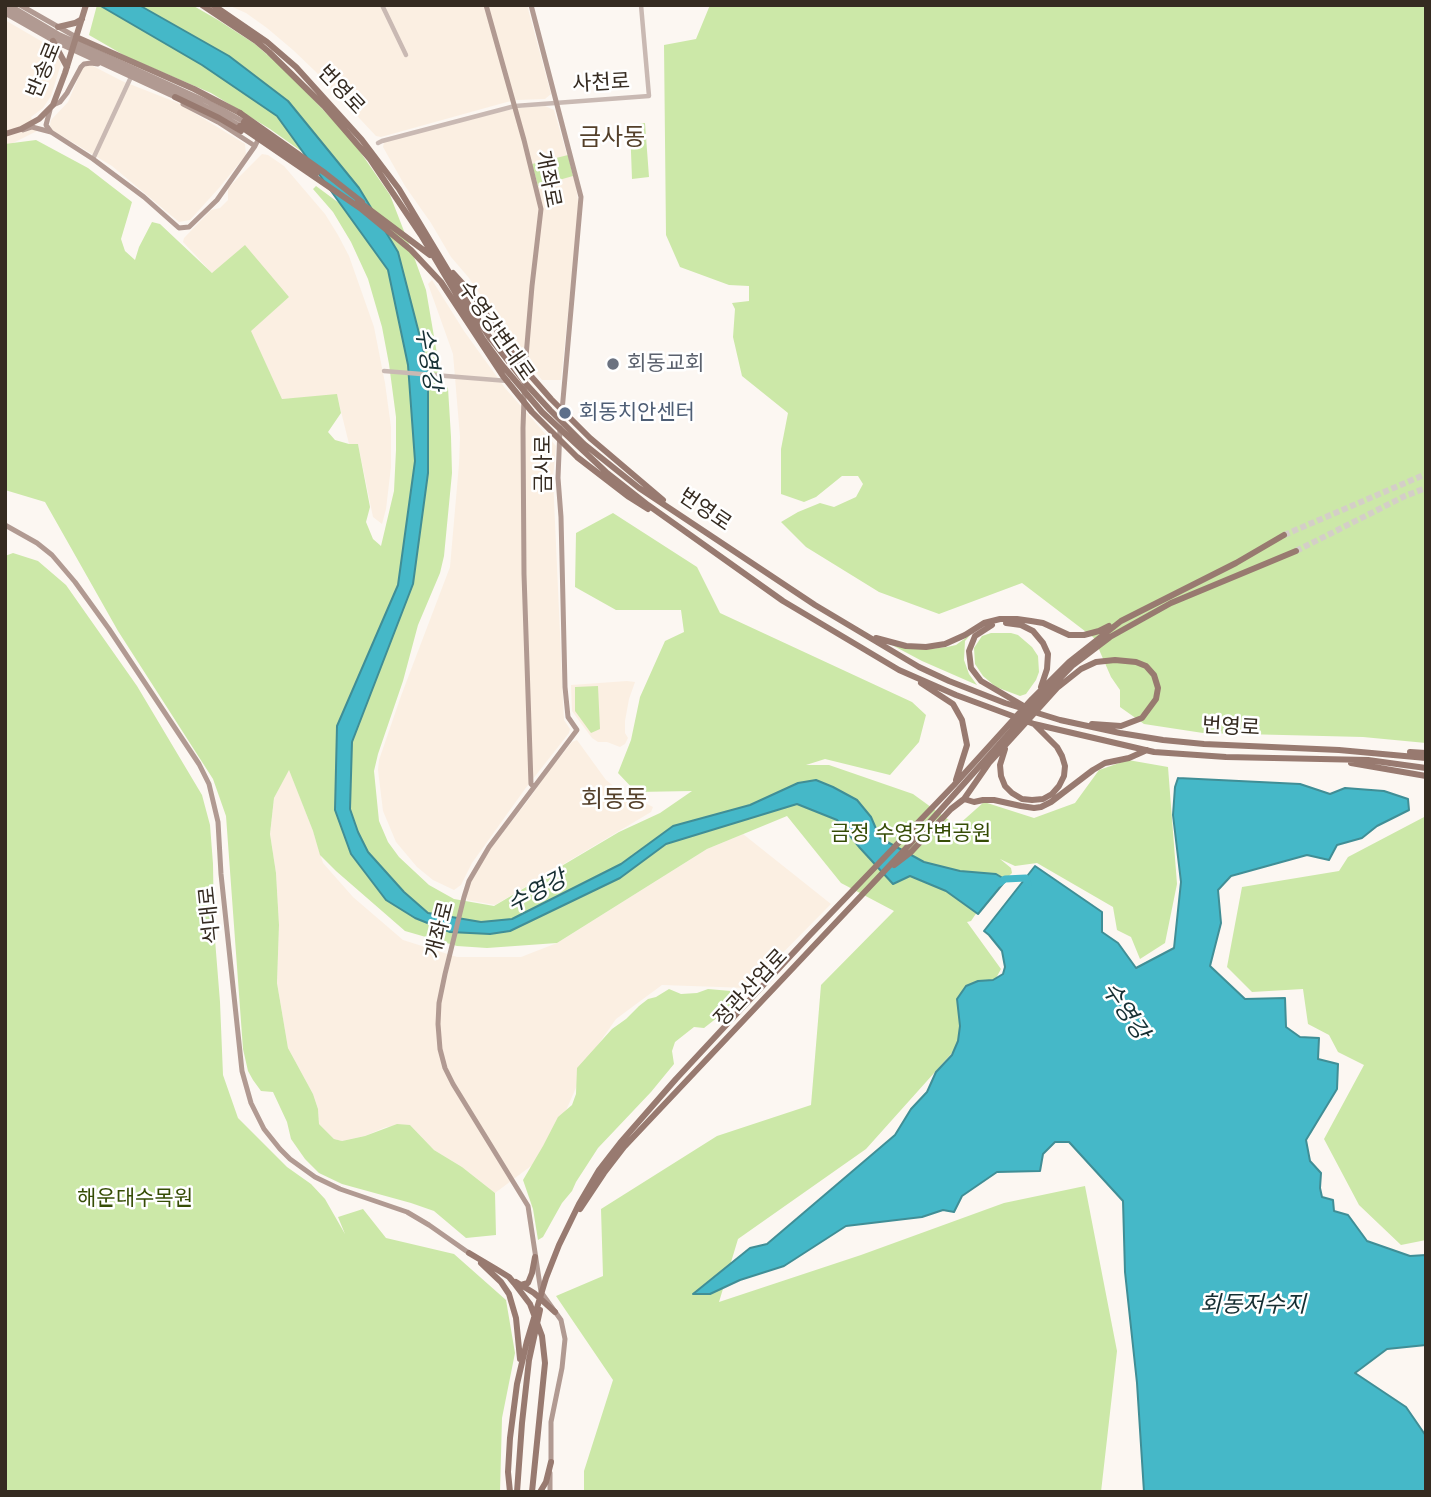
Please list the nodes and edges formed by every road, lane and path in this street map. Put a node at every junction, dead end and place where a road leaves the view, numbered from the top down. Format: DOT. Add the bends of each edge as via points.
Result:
graph roads {
  1 [pos="20,5"];
  2 [pos="86,5"];
  3 [pos="202,5"];
  4 [pos="213,5"];
  5 [pos="382,5"];
  6 [pos="486,5"];
  7 [pos="531,5"];
  8 [pos="641,5"];
  9 [pos="7,9"];
  10 [pos="82,19"];
  11 [pos="58,27"];
  12 [pos="76,37"];
  13 [pos="55,39"];
  14 [pos="72,49"];
  15 [pos="405,55"];
  16 [pos="107,66"];
  17 [pos="67,67"];
  18 [pos="133,78"];
  19 [pos="194,89"];
  20 [pos="175,97"];
  21 [pos="556,102"];
  22 [pos="52,106"];
  23 [pos="514,106"];
  24 [pos="240,113"];
  25 [pos="242,124"];
  26 [pos="16,131"];
  27 [pos="51,132"];
  28 [pos="5,134"];
  29 [pos="378,143"];
  30 [pos="255,146"];
  31 [pos="93,159"];
  32 [pos="386,225"];
  33 [pos="505,363"];
  34 [pos="525,364"];
  35 [pos="384,371"];
  36 [pos="510,381"];
  37 [pos="524,383"];
  38 [pos="582,446"];
  39 [pos="684,518"];
  40 [pos="5,525"];
  41 [pos="677,526"];
  42 [pos="1284,535"];
  43 [pos="1296,551"];
  44 [pos="1121,621"];
  45 [pos="863,633"];
  46 [pos="1097,647"];
  47 [pos="899,670"];
  48 [pos="1057,688"];
  49 [pos="1039,692"];
  50 [pos="1037,702"];
  51 [pos="1037,712"];
  52 [pos="1073,723"];
  53 [pos="1034,724"];
  54 [pos="1015,727"];
  55 [pos="1006,744"];
  56 [pos="1147,750"];
  57 [pos="1426,755"];
  58 [pos="1329,760"];
  59 [pos="1426,768"];
  60 [pos="1426,776"];
  61 [pos="534,787"];
  62 [pos="956,787"];
  63 [pos="964,799"];
  64 [pos="876,878"];
  65 [pos="469,1253"];
  66 [pos="535,1257"];
  67 [pos="509,1277"];
  68 [pos="547,1279"];
  69 [pos="521,1285"];
  70 [pos="555,1312"];
  71 [pos="534,1326"];
  72 [pos="520,1370"];
  73 [pos="551,1462"];
  74 [pos="518,1478"];
  75 [pos="508,1492"];
  76 [pos="517,1492"];
  77 [pos="524,1492"];
  78 [pos="532,1492"];
  79 [pos="540,1492"];
  80 [pos="550,1492"];
  1 -- 11 [label="main road"];
  2 -- 10 [label="main road, 반송로"];
  3 -- 33 [label="highway, 번영로" via="269,52 370,159 483,339"];
  4 -- 33 [label="highway, 번영로" via="267,42 342,115 399,189"];
  5 -- 15 [label="street"];
  6 -- 23 [label="main road, 개좌로"];
  7 -- 21 [label="main road, 금사로"];
  8 -- 21 [label="street, 사천로" via="649,96"];
  9 -- 13 [label="main road"];
  9 -- 25 [label="main road" via="210,103"];
  10 -- 11 [label="main road"];
  10 -- 12 [label="main road, 반송로"];
  11 -- 12 [label="main road"];
  12 -- 14 [label="main road, 반송로"];
  12 -- 19 [label="main road"];
  13 -- 14 [label="main road"];
  13 -- 17 [label="main road"];
  13 -- 25 [label="main road"];
  14 -- 16 [label="main road"];
  14 -- 17 [label="main road, 반송로"];
  16 -- 18 [label="main road"];
  16 -- 22 [label="main road" via="84,64 67,93"];
  17 -- 22 [label="main road, 반송로"];
  18 -- 20 [label="main road"];
  18 -- 30 [label="main road"];
  18 -- 31 [label="street"];
  19 -- 24 [label="main road"];
  19 -- 30 [label="main road" via="257,129 260,138"];
  20 -- 32 [label="highway" via="245,133"];
  21 -- 23 [label="street, 사천로"];
  21 -- 61 [label="main road, 금사로" via="581,197 558,478 567,708 577,730"];
  22 -- 26 [label="main road, 반송로"];
  22 -- 27 [label="main road" via="46,125"];
  23 -- 29 [label="street, 사천로"];
  23 -- 34 [label="main road, 개좌로" via="541,209"];
  24 -- 32 [label="highway" via="325,173"];
  25 -- 32 [label="highway"];
  26 -- 27 [label="main road" via="32,127"];
  26 -- 28 [label="main road, 반송로"];
  27 -- 31 [label="main road"];
  30 -- 31 [label="main road" via="217,200 189,227 179,228"];
  32 -- 39 [label="highway" via="452,272 551,400"];
  32 -- 41 [label="highway, 수영강변대로" via="441,282 532,412 577,457"];
  33 -- 38 [label="highway, 번영로"];
  34 -- 36 [label="street"];
  34 -- 37 [label="main road, 개좌로"];
  35 -- 36 [label="street"];
  36 -- 37 [label="street"];
  37 -- 61 [label="main road, 개좌로" via="523,547"];
  38 -- 39 [label="highway, 번영로"];
  38 -- 41 [label="highway, 번영로" via="606,472"];
  39 -- 45 [label="highway, 번영로"];
  40 -- 65 [label="main road, 석대로" via="52,555 75,582 209,784 218,822 242,1071 246,1092 264,1129 285,1154 315,1177 407,1212"];
  41 -- 47 [label="highway, 번영로" via="783,601"];
  42 -- 44 [label="highway"];
  43 -- 46 [label="highway" via="1171,603"];
  44 -- 45 [label="highway" via="1099,631 1069,635 1042,623 1000,620 984,623 945,644 926,647"];
  44 -- 49 [label="highway"];
  45 -- 51 [label="highway, 번영로" via="949,681"];
  46 -- 48 [label="highway"];
  46 -- 50 [label="highway"];
  47 -- 53 [label="highway, 번영로"];
  47 -- 62 [label="highway" via="948,699 958,712 967,745"];
  48 -- 50 [label="highway"];
  48 -- 52 [label="highway" via="1096,662 1136,662 1154,675 1156,699 1142,718 1121,726"];
  49 -- 50 [label="highway"];
  49 -- 51 [label="highway" via="1048,654 1032,631 999,623 975,636 969,651 974,674"];
  50 -- 54 [label="highway"];
  50 -- 54 [label="highway"];
  51 -- 52 [label="highway, 번영로"];
  52 -- 57 [label="highway, 번영로" via="1177,742"];
  53 -- 55 [label="highway" via="1057,747 1065,766 1052,794 1022,799 1005,786 1000,765"];
  53 -- 56 [label="highway, 번영로"];
  54 -- 55 [label="highway"];
  54 -- 62 [label="highway"];
  55 -- 63 [label="highway"];
  56 -- 58 [label="highway, 번영로"];
  56 -- 63 [label="highway" via="1105,763 1041,807"];
  58 -- 59 [label="highway, 번영로"];
  58 -- 60 [label="highway, 번영로"];
  61 -- 66 [label="main road, 개좌로" via="469,881 438,1024 444,1068 528,1206"];
  62 -- 64 [label="highway, 정관산업로"];
  62 -- 68 [label="highway" via="809,936 620,1143 594,1177"];
  63 -- 64 [label="highway" via="911,852"];
  64 -- 68 [label="highway, 정관산업로" via="624,1147 573,1220"];
  65 -- 67 [label="highway"];
  65 -- 72 [label="highway" via="509,1294"];
  66 -- 69 [label="highway" via="530,1279"];
  66 -- 70 [label="main road, 개좌로" via="541,1292"];
  67 -- 69 [label="highway"];
  67 -- 78 [label="highway" via="530,1304 545,1349"];
  68 -- 71 [label="highway"];
  69 -- 70 [label="highway"];
  70 -- 73 [label="main road, 개좌로" via="565,1339 551,1422"];
  71 -- 72 [label="highway"];
  71 -- 74 [label="highway"];
  72 -- 75 [label="highway" via="512,1413"];
  73 -- 79 [label="highway"];
  73 -- 80 [label="main road, 개좌로"];
  74 -- 76 [label="highway"];
  74 -- 77 [label="highway"];
}
